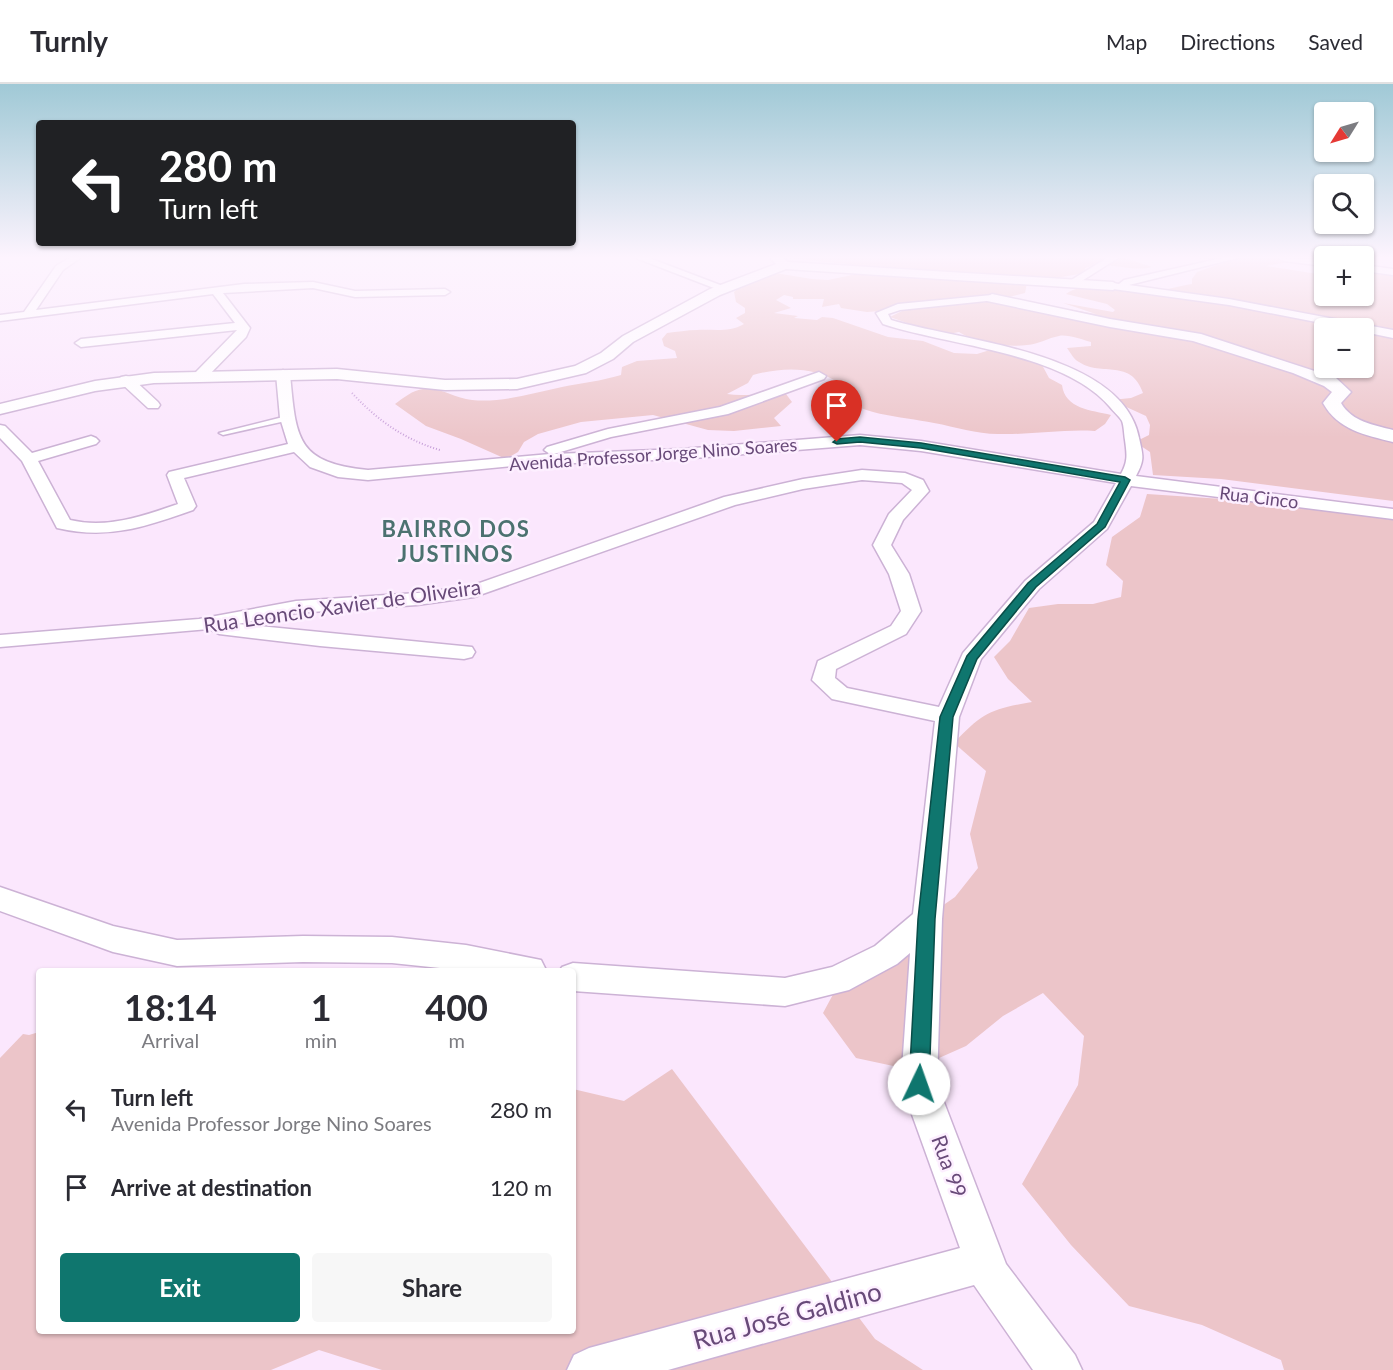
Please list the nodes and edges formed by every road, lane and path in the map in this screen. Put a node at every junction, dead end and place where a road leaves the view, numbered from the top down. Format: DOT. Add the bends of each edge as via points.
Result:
graph roads {
  1 [pos="236,318"];
  2 [pos="667,318"];
  3 [pos="885,318"];
  4 [pos="1086,318"];
  5 [pos="1311,318"];
  6 [pos="242,326"];
  7 [pos="1393,334"];
  8 [pos="81,343"];
  9 [pos="283,374"];
  10 [pos="337,374"];
  11 [pos="200,376"];
  12 [pos="819,376"];
  13 [pos="126,380"];
  14 [pos="153,405"];
  15 [pos="0,409"];
  16 [pos="287,418"];
  17 [pos="0,429"];
  18 [pos="223,433"];
  19 [pos="1393,435"];
  20 [pos="91,441"];
  21 [pos="297,447"];
  22 [pos="29,459"];
  23 [pos="522,460"];
  24 [pos="493,465"];
  25 [pos="1125,480"];
  26 [pos="1393,514"];
  27 [pos="199,625"];
  28 [pos="0,641"];
  29 [pos="464,652"];
  30 [pos="946,717"];
  31 [pos="0,899"];
  32 [pos="927,919"];
  33 [pos="519,968"];
  34 [pos="576,977"];
  35 [pos="985,1262"];
  36 [pos="589,1370"];
  37 [pos="1060,1370"];
  1 -- 6 [label="street"];
  2 -- 10 [label="street" via="580,370 517,384 472,386"];
  3 -- 25 [label="street, Rua 99" via="895,325 1040,359 1090,382 1129,422 1136,461"];
  4 -- 19 [label="street" via="1196,337 1299,370 1330,382 1342,392 1332,404 1336,414 1350,424"];
  5 -- 7 [label="street"];
  6 -- 8 [label="street"];
  6 -- 11 [label="street" via="242,334"];
  9 -- 10 [label="street"];
  9 -- 11 [label="street"];
  9 -- 16 [label="street"];
  10 -- 24 [label="path" via="342,386 360,399 371,414 415,443"];
  11 -- 13 [label="street"];
  12 -- 23 [label="street" via="723,411 608,433"];
  13 -- 14 [label="street"];
  13 -- 15 [label="street"];
  16 -- 18 [label="lane"];
  16 -- 21 [label="street"];
  17 -- 22 [label="street"];
  20 -- 22 [label="street"];
  21 -- 22 [label="street" via="176,475 188,506 136,525 100,529 63,524"];
  21 -- 24 [label="street, Avenida Professor Jorge Nino Soares" via="316,464 358,474"];
  23 -- 24 [label="street, Avenida Professor Jorge Nino Soares"];
  23 -- 25 [label="street, Avenida Professor Jorge Nino Soares" via="681,454 860,440 921,446"];
  25 -- 26 [label="street, Rua Cinco"];
  25 -- 30 [label="street, Rua 99" via="1101,525 1032,585 971,658"];
  27 -- 28 [label="street, Rua Leoncio Xavier de Oliveira"];
  27 -- 29 [label="street"];
  27 -- 30 [label="street, Rua Leoncio Xavier de Oliveira" via="296,607 474,591 730,501 803,484 862,476 905,478 921,491 895,518 882,545 899,574 911,610 899,630 826,666 823,680 840,694"];
  30 -- 32 [label="street, Rua 99"];
  31 -- 33 [label="street" via="113,939 177,953 392,950"];
  32 -- 34 [label="street" via="886,955 838,980 785,992"];
  32 -- 35 [label="street, Rua 99" via="919,1084"];
  35 -- 36 [label="street, Rua José Galdino"];
  35 -- 37 [label="street, Rua 99" via="991,1277"];
}
